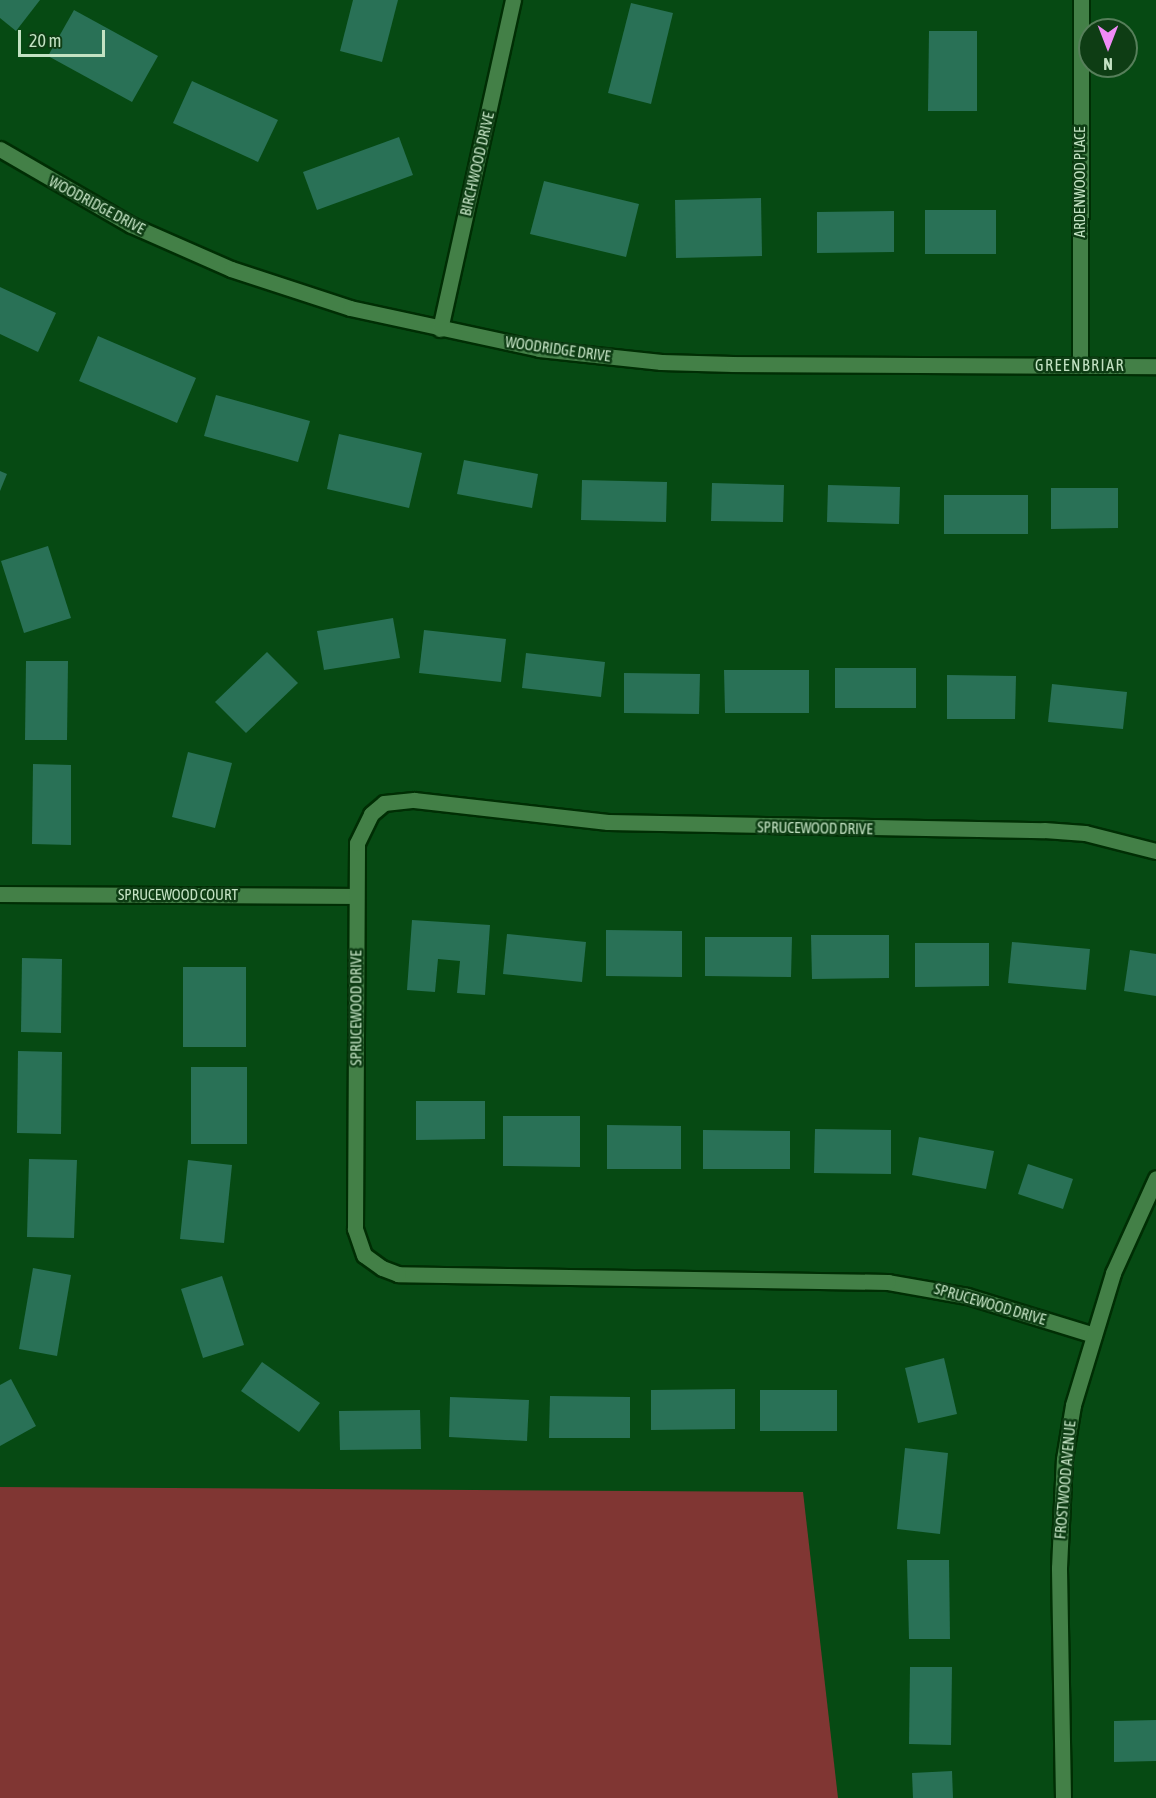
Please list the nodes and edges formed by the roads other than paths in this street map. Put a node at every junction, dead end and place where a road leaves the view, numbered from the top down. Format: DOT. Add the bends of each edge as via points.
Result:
graph roads {
  1 [pos="513,0"];
  2 [pos="1081,0"];
  3 [pos="0,149"];
  4 [pos="440,329"];
  5 [pos="1080,364"];
  6 [pos="1156,366"];
  7 [pos="1156,851"];
  8 [pos="0,894"];
  9 [pos="356,896"];
  10 [pos="1156,1178"];
  11 [pos="1094,1335"];
  12 [pos="1064,1798"];
  1 -- 4 [label="street, BIRCHWOOD DRIVE"];
  2 -- 5 [label="street, ARDENWOOD PLACE"];
  3 -- 4 [label="street, WOODRIDGE DRIVE" via="131,225 231,269 350,308"];
  4 -- 5 [label="street, WOODRIDGE DRIVE" via="539,350 661,362"];
  5 -- 6 [label="street, WOODRIDGE DRIVE"];
  7 -- 9 [label="street, SPRUCEWOOD DRIVE" via="1085,833 1044,830 629,823 395,800 384,803 364,825 357,843"];
  8 -- 9 [label="street, SPRUCEWOOD COURT"];
  9 -- 11 [label="street, SPRUCEWOOD DRIVE" via="355,1229 364,1255 382,1268 398,1274 888,1282 967,1296"];
  10 -- 11 [label="street, FROSTWOOD AVENUE" via="1113,1273"];
  11 -- 12 [label="street, FROSTWOOD AVENUE" via="1073,1405 1060,1510"];
}
